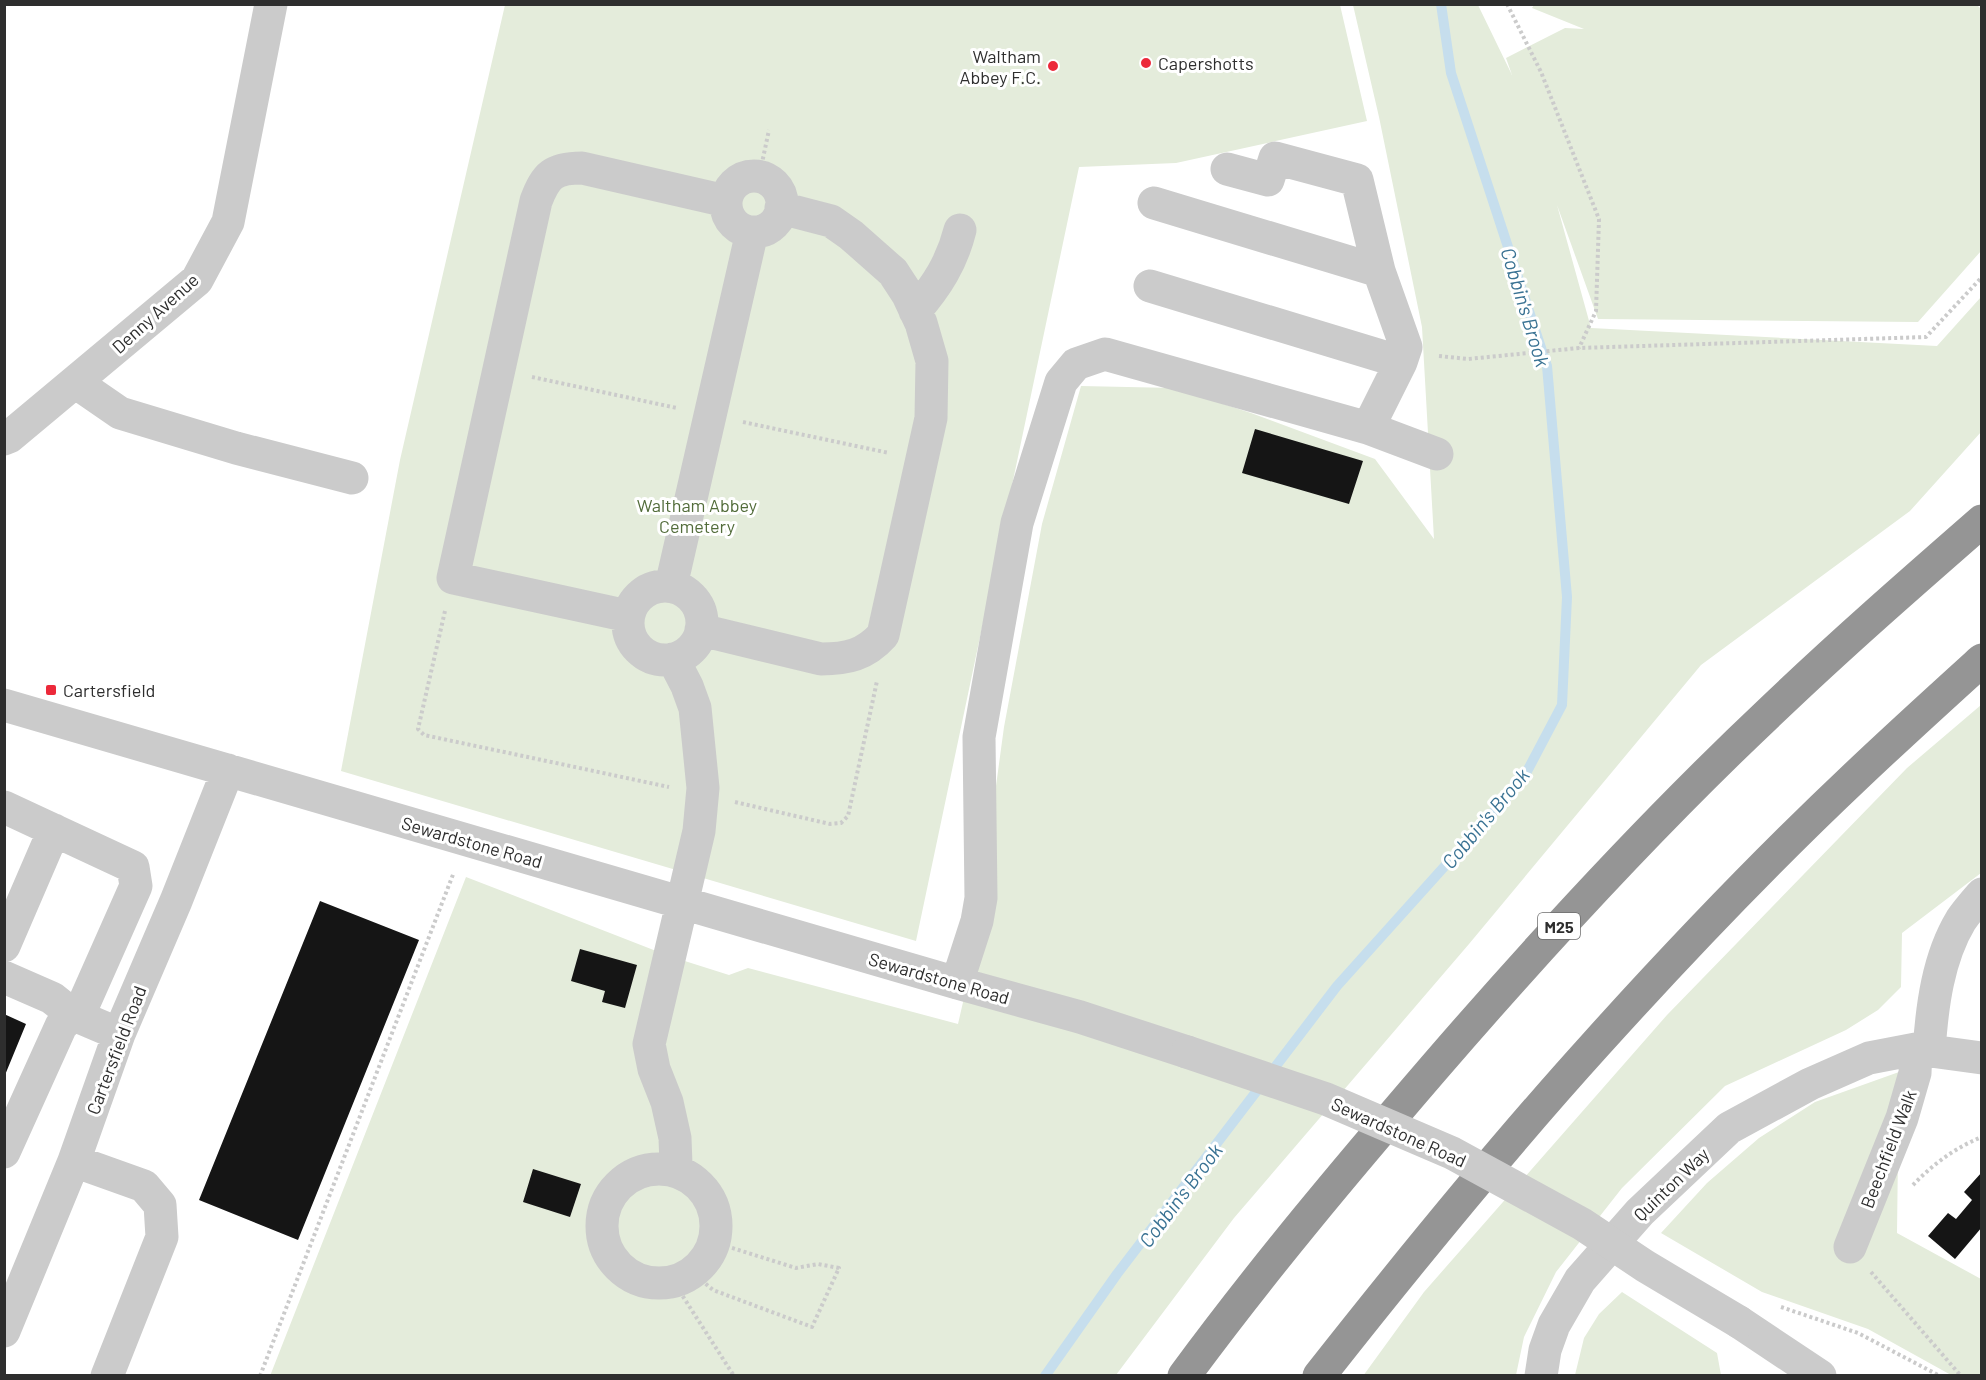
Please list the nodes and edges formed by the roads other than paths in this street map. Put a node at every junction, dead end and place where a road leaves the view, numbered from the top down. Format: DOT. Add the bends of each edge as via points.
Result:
graph roads {
  1 [pos="272,4"];
  2 [pos="1227,169"];
  3 [pos="726,201"];
  4 [pos="1154,203"];
  5 [pos="781,208"];
  6 [pos="960,231"];
  7 [pos="752,232"];
  8 [pos="1379,271"];
  9 [pos="1150,286"];
  10 [pos="915,311"];
  11 [pos="1403,355"];
  12 [pos="75,382"];
  13 [pos="1368,428"];
  14 [pos="4,439"];
  15 [pos="1437,454"];
  16 [pos="352,478"];
  17 [pos="1982,521"];
  18 [pos="671,586"];
  19 [pos="628,616"];
  20 [pos="701,630"];
  21 [pos="673,659"];
  22 [pos="1982,660"];
  23 [pos="4,705"];
  24 [pos="228,770"];
  25 [pos="4,807"];
  26 [pos="54,830"];
  27 [pos="1982,894"];
  28 [pos="681,903"];
  29 [pos="4,946"];
  30 [pos="4,977"];
  31 [pos="957,983"];
  32 [pos="72,1014"];
  33 [pos="119,1034"];
  34 [pos="1923,1050"];
  35 [pos="1982,1058"];
  36 [pos="4,1152"];
  37 [pos="74,1161"];
  38 [pos="669,1169"];
  39 [pos="1850,1247"];
  40 [pos="4,1331"];
  41 [pos="107,1376"];
  42 [pos="1184,1376"];
  43 [pos="1319,1376"];
  44 [pos="1541,1376"];
  45 [pos="1820,1376"];
  1 -- 12 [label="street, Denny Avenue" via="228,222 197,280"];
  2 -- 8 [label="street" via="1268,180 1275,158 1358,180"];
  3 -- 5 [label="street" via="734,185 759,177 775,185"];
  3 -- 7 [label="street" via="736,225"];
  3 -- 19 [label="street" via="582,168 556,172 544,182 536,201 453,579"];
  4 -- 8 [label="street"];
  5 -- 7 [label="street" via="770,227"];
  5 -- 10 [label="street" via="831,221 851,235 893,272"];
  6 -- 10 [label="street" via="942,278"];
  7 -- 18 [label="street"];
  8 -- 11 [label="street"];
  9 -- 11 [label="street"];
  10 -- 20 [label="street" via="932,361 931,418 883,635 858,655 821,659"];
  11 -- 13 [label="street"];
  12 -- 14 [label="street, Denny Avenue"];
  12 -- 16 [label="street" via="120,413"];
  13 -- 15 [label="street"];
  13 -- 31 [label="street" via="1105,354 1076,364 1061,382 1017,523 979,736 981,898"];
  17 -- 42 [label="highway, M25" via="1772,710 1563,921 1313,1210"];
  18 -- 19 [label="street" via="648,589 630,607"];
  18 -- 20 [label="street" via="692,597 699,606"];
  19 -- 21 [label="street" via="629,632 643,653 654,659"];
  20 -- 21 [label="street" via="690,650"];
  21 -- 28 [label="street" via="695,708 703,794 699,831"];
  22 -- 43 [label="highway" via="1854,777 1722,909 1595,1045 1486,1171"];
  23 -- 24 [label="street, Sewardstone Road"];
  24 -- 28 [label="street, Sewardstone Road"];
  24 -- 33 [label="street, Cartersfield Road"];
  25 -- 26 [label="street"];
  26 -- 29 [label="street"];
  26 -- 32 [label="street" via="133,867 136,886 85,1001"];
  27 -- 34 [label="street, Beechfield Walk" via="1962,920 1945,954"];
  28 -- 31 [label="street, Sewardstone Road"];
  28 -- 38 [label="street" via="649,1044 675,1138 676,1165"];
  30 -- 32 [label="street" via="52,998"];
  31 -- 45 [label="street, Sewardstone Road, bridge" via="1080,1017 1326,1099 1452,1153 1582,1224"];
  32 -- 33 [label="street"];
  32 -- 36 [label="street" via="61,1026"];
  33 -- 37 [label="street, Cartersfield Road"];
  34 -- 35 [label="street"];
  34 -- 39 [label="street, Beechfield Walk" via="1902,1119"];
  34 -- 44 [label="street, Quinton Way" via="1869,1058 1810,1084 1729,1128 1640,1212 1580,1280 1554,1325"];
  37 -- 40 [label="street, Cartersfield Road"];
  37 -- 41 [label="street" via="144,1186 160,1205 162,1237"];
  38 -- 38 [label="street" via="634,1174 619,1184 602,1217 602,1235 618,1267 633,1278 651,1283 682,1276 699,1266 716,1235 711,1201 686,1175"];
}
